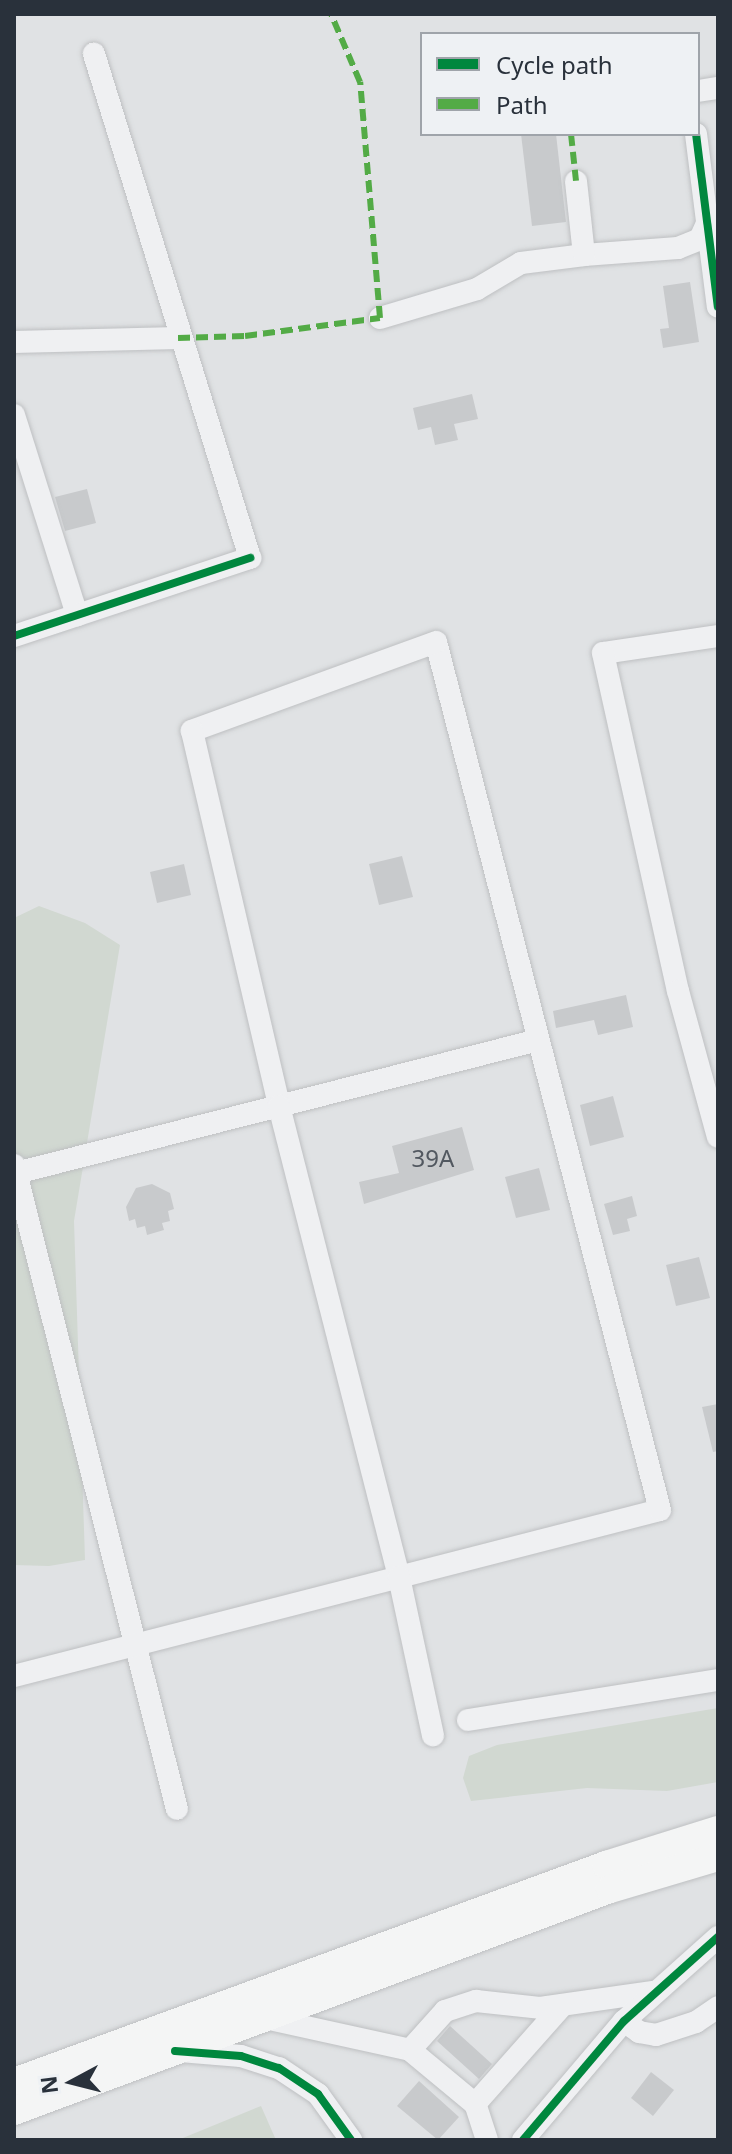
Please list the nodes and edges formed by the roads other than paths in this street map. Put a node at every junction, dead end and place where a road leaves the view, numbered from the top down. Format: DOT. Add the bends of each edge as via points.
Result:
graph roads {
  1 [pos="94,54"];
  2 [pos="696,136"];
  3 [pos="576,181"];
  4 [pos="707,223"];
  5 [pos="584,255"];
  6 [pos="718,307"];
  7 [pos="380,318"];
  8 [pos="178,338"];
  9 [pos="14,342"];
  10 [pos="14,415"];
  11 [pos="77,615"];
  12 [pos="14,636"];
  13 [pos="718,636"];
  14 [pos="538,1040"];
  15 [pos="279,1106"];
  16 [pos="718,1137"];
  17 [pos="15,1169"];
  18 [pos="399,1577"];
  19 [pos="136,1645"];
  20 [pos="14,1676"];
  21 [pos="718,1680"];
  22 [pos="468,1720"];
  23 [pos="433,1735"];
  24 [pos="177,1809"];
  25 [pos="718,1830"];
  26 [pos="718,1857"];
  27 [pos="718,1937"];
  28 [pos="653,1992"];
  29 [pos="563,2005"];
  30 [pos="718,2007"];
  31 [pos="265,2018"];
  32 [pos="624,2021"];
  33 [pos="410,2050"];
  34 [pos="175,2051"];
  35 [pos="14,2082"];
  36 [pos="475,2104"];
  37 [pos="14,2111"];
  38 [pos="351,2140"];
  39 [pos="487,2140"];
  40 [pos="523,2140"];
  1 -- 8 [label="street"];
  2 -- 4 [label="street"];
  3 -- 5 [label="street"];
  4 -- 5 [label="street" via="700,239 678,248"];
  4 -- 6 [label="street"];
  5 -- 7 [label="street" via="521,263 477,289"];
  8 -- 9 [label="street"];
  8 -- 11 [label="street" via="250,558"];
  10 -- 11 [label="street"];
  11 -- 12 [label="street"];
  13 -- 16 [label="street" via="603,653 678,991"];
  14 -- 15 [label="street"];
  14 -- 15 [label="street" via="436,642 192,731"];
  14 -- 18 [label="street" via="660,1510"];
  15 -- 17 [label="street"];
  15 -- 18 [label="street"];
  17 -- 19 [label="street"];
  18 -- 19 [label="street"];
  18 -- 23 [label="street"];
  19 -- 20 [label="street"];
  19 -- 24 [label="street"];
  21 -- 22 [label="street"];
  25 -- 35 [label="main road" via="606,1865"];
  26 -- 31 [label="main road" via="610,1889"];
  27 -- 28 [label="street"];
  28 -- 29 [label="street"];
  28 -- 32 [label="street"];
  29 -- 33 [label="street" via="476,2001 445,2011"];
  29 -- 36 [label="street"];
  30 -- 32 [label="street" via="696,2022 656,2035 639,2032"];
  31 -- 33 [label="street"];
  31 -- 34 [label="main road"];
  32 -- 40 [label="street"];
  33 -- 36 [label="street"];
  34 -- 37 [label="main road"];
  34 -- 38 [label="street" via="241,2056 279,2068 318,2094"];
  36 -- 39 [label="street"];
}
